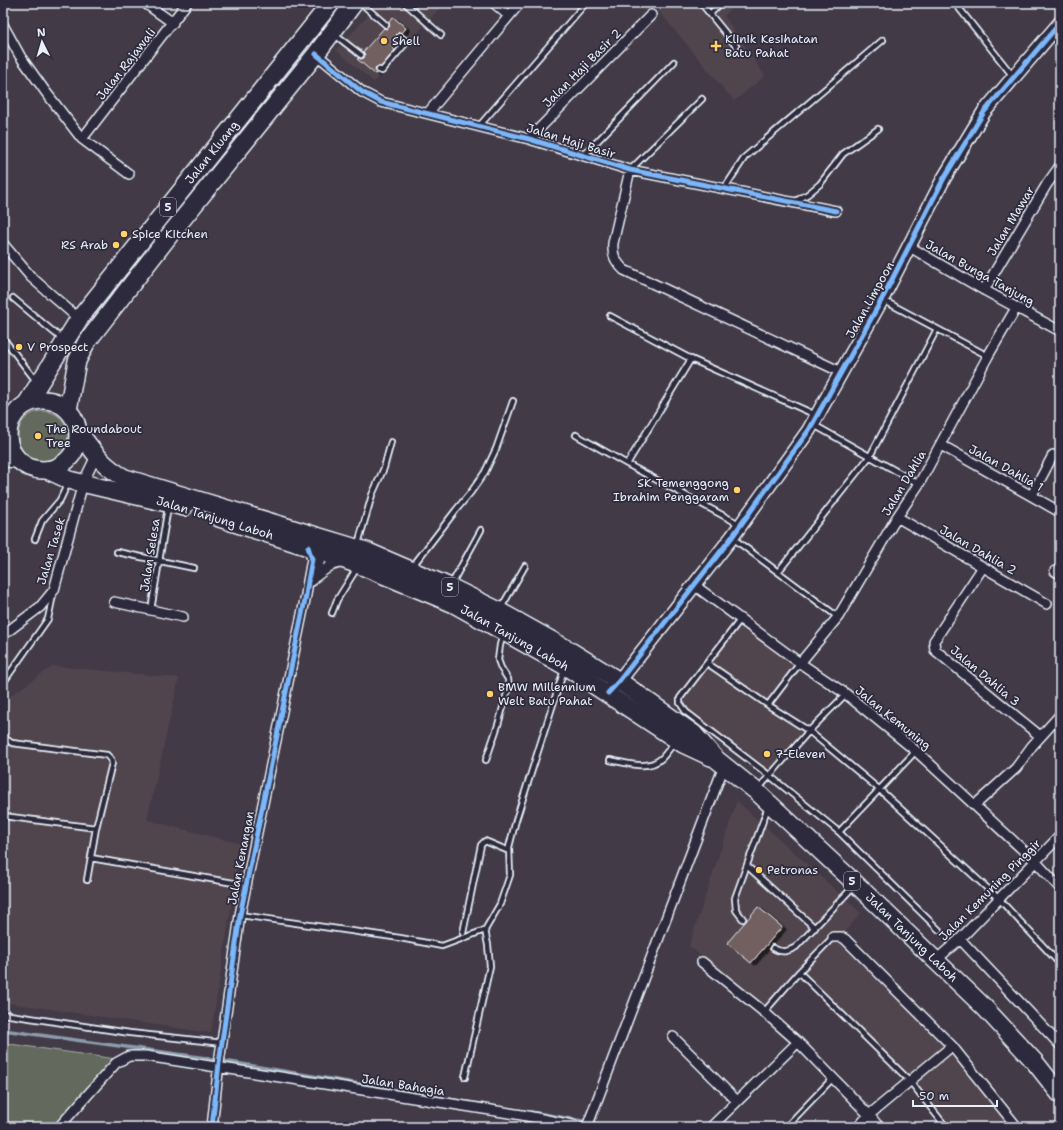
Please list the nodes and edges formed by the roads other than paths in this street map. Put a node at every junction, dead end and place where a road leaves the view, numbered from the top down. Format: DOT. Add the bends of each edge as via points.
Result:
graph roads {
  1 [pos="145,3"];
  2 [pos="187,3"];
  3 [pos="331,3"];
  4 [pos="354,3"];
  5 [pos="361,3"];
  6 [pos="405,3"];
  7 [pos="494,3"];
  8 [pos="520,3"];
  9 [pos="586,3"];
  10 [pos="701,3"];
  11 [pos="721,3"];
  12 [pos="955,3"];
  13 [pos="710,14"];
  14 [pos="651,15"];
  15 [pos="509,16"];
  16 [pos="173,23"];
  17 [pos="1060,23"];
  18 [pos="3,25"];
  19 [pos="386,25"];
  20 [pos="331,32"];
  21 [pos="441,35"];
  22 [pos="400,36"];
  23 [pos="883,40"];
  24 [pos="736,46"];
  25 [pos="316,54"];
  26 [pos="361,55"];
  27 [pos="674,62"];
  28 [pos="379,70"];
  29 [pos="1013,77"];
  30 [pos="257,95"];
  31 [pos="702,99"];
  32 [pos="428,113"];
  33 [pos="480,125"];
  34 [pos="878,129"];
  35 [pos="82,139"];
  36 [pos="529,139"];
  37 [pos="583,156"];
  38 [pos="1060,166"];
  39 [pos="630,170"];
  40 [pos="129,174"];
  41 [pos="724,189"];
  42 [pos="794,202"];
  43 [pos="836,211"];
  44 [pos="4,246"];
  45 [pos="910,247"];
  46 [pos="984,290"];
  47 [pos="13,298"];
  48 [pos="882,299"];
  49 [pos="1016,308"];
  50 [pos="610,316"];
  51 [pos="79,319"];
  52 [pos="937,329"];
  53 [pos="1060,331"];
  54 [pos="3,338"];
  55 [pos="65,341"];
  56 [pos="988,356"];
  57 [pos="690,359"];
  58 [pos="841,372"];
  59 [pos="38,384"];
  60 [pos="513,401"];
  61 [pos="27,403"];
  62 [pos="68,410"];
  63 [pos="7,419"];
  64 [pos="815,420"];
  65 [pos="78,431"];
  66 [pos="576,435"];
  67 [pos="391,442"];
  68 [pos="940,445"];
  69 [pos="1053,455"];
  70 [pos="96,456"];
  71 [pos="870,456"];
  72 [pos="11,460"];
  73 [pos="627,464"];
  74 [pos="47,470"];
  75 [pos="76,481"];
  76 [pos="919,484"];
  77 [pos="1032,495"];
  78 [pos="168,504"];
  79 [pos="1060,512"];
  80 [pos="897,517"];
  81 [pos="741,525"];
  82 [pos="481,530"];
  83 [pos="732,538"];
  84 [pos="35,539"];
  85 [pos="319,546"];
  86 [pos="117,552"];
  87 [pos="355,558"];
  88 [pos="159,560"];
  89 [pos="524,566"];
  90 [pos="983,567"];
  91 [pos="194,568"];
  92 [pos="409,570"];
  93 [pos="778,572"];
  94 [pos="314,578"];
  95 [pos="694,586"];
  96 [pos="450,587"];
  97 [pos="54,590"];
  98 [pos="306,596"];
  99 [pos="114,602"];
  100 [pos="1047,604"];
  101 [pos="151,610"];
  102 [pos="499,611"];
  103 [pos="332,613"];
  104 [pos="838,617"];
  105 [pos="183,618"];
  106 [pos="740,620"];
  107 [pos="504,632"];
  108 [pos="3,635"];
  109 [pos="707,663"];
  110 [pos="800,663"];
  111 [pos="565,666"];
  112 [pos="3,683"];
  113 [pos="613,687"];
  114 [pos="846,694"];
  115 [pos="768,705"];
  116 [pos="1060,715"];
  117 [pos="809,731"];
  118 [pos="3,735"];
  119 [pos="1040,736"];
  120 [pos="676,740"];
  121 [pos="916,751"];
  122 [pos="486,760"];
  123 [pos="610,760"];
  124 [pos="720,763"];
  125 [pos="770,776"];
  126 [pos="880,790"];
  127 [pos="756,791"];
  128 [pos="769,804"];
  129 [pos="975,805"];
  130 [pos="3,816"];
  131 [pos="96,828"];
  132 [pos="839,832"];
  133 [pos="1060,836"];
  134 [pos="509,851"];
  135 [pos="91,858"];
  136 [pos="1036,862"];
  137 [pos="747,866"];
  138 [pos="87,880"];
  139 [pos="856,884"];
  140 [pos="245,885"];
  141 [pos="1060,888"];
  142 [pos="999,899"];
  143 [pos="240,915"];
  144 [pos="743,919"];
  145 [pos="815,928"];
  146 [pos="485,930"];
  147 [pos="939,930"];
  148 [pos="463,933"];
  149 [pos="833,937"];
  150 [pos="960,939"];
  151 [pos="773,948"];
  152 [pos="936,960"];
  153 [pos="702,962"];
  154 [pos="1060,964"];
  155 [pos="799,972"];
  156 [pos="764,1012"];
  157 [pos="3,1014"];
  158 [pos="673,1037"];
  159 [pos="798,1042"];
  160 [pos="1060,1045"];
  161 [pos="952,1046"];
  162 [pos="222,1047"];
  163 [pos="219,1066"];
  164 [pos="464,1077"];
  165 [pos="832,1078"];
  166 [pos="910,1081"];
  167 [pos="1060,1094"];
  168 [pos="737,1101"];
  169 [pos="869,1115"];
  170 [pos="586,1126"];
  171 [pos="59,1127"];
  172 [pos="212,1127"];
  173 [pos="711,1127"];
  174 [pos="786,1127"];
  175 [pos="858,1127"];
  176 [pos="879,1127"];
  177 [pos="946,1127"];
  178 [pos="1017,1127"];
  1 -- 16 [label="street"];
  2 -- 16 [label="street, Jalan Rajawali"];
  3 -- 30 [label="highway, Jalan Kluang / 5"];
  4 -- 20 [label="highway, Jalan Kluang / 5"];
  5 -- 19 [label="lane"];
  6 -- 21 [label="lane"];
  7 -- 15 [label="street"];
  8 -- 15 [label="street"];
  9 -- 33 [label="lane"];
  10 -- 13 [label="lane"];
  11 -- 13 [label="lane"];
  12 -- 29 [label="lane"];
  13 -- 24 [label="lane"];
  14 -- 36 [label="street, Jalan Haji Basir 2"];
  15 -- 32 [label="street"];
  16 -- 35 [label="street, Jalan Rajawali"];
  17 -- 29 [label="street, Jalan Limpoon"];
  18 -- 35 [label="street" via="20,56"];
  20 -- 25 [label="highway, Jalan Kluang / 5"];
  20 -- 26 [label="lane"];
  22 -- 28 [label="lane" via="406,43 382,71"];
  23 -- 41 [label="lane" via="745,157"];
  25 -- 30 [label="highway" via="301,54 270,89"];
  25 -- 32 [label="street, Jalan Haji Basir" via="362,92 381,102"];
  25 -- 62 [label="highway, Jalan Kluang / 5" via="86,343 77,361"];
  27 -- 37 [label="lane"];
  29 -- 45 [label="street, Jalan Limpoon" via="984,112 944,178"];
  30 -- 51 [label="highway, Jalan Kluang / 5"];
  31 -- 39 [label="lane"];
  32 -- 33 [label="street, Jalan Haji Basir"];
  33 -- 36 [label="street, Jalan Haji Basir"];
  34 -- 42 [label="lane" via="844,154 820,184"];
  35 -- 40 [label="street"];
  36 -- 37 [label="street, Jalan Haji Basir"];
  37 -- 39 [label="street, Jalan Haji Basir"];
  38 -- 46 [label="street, Jalan Mawar"];
  39 -- 41 [label="street, Jalan Haji Basir"];
  39 -- 58 [label="street" via="612,252 624,270"];
  41 -- 42 [label="street, Jalan Haji Basir"];
  42 -- 43 [label="street, Jalan Haji Basir"];
  44 -- 51 [label="street" via="31,278"];
  45 -- 46 [label="street, Jalan Bunga Tanjung"];
  45 -- 48 [label="street, Jalan Limpoon"];
  46 -- 49 [label="street, Jalan Bunga Tanjung"];
  47 -- 55 [label="lane"];
  48 -- 52 [label="lane"];
  48 -- 58 [label="street, Jalan Limpoon"];
  49 -- 53 [label="street, Jalan Bunga Tanjung"];
  49 -- 56 [label="street, Jalan Dahlia"];
  50 -- 57 [label="lane"];
  51 -- 55 [label="highway, Jalan Kluang / 5"];
  52 -- 56 [label="lane"];
  52 -- 71 [label="lane"];
  54 -- 59 [label="lane"];
  55 -- 59 [label="highway, Jalan Kluang / 5"];
  56 -- 68 [label="street, Jalan Dahlia"];
  57 -- 64 [label="lane"];
  57 -- 73 [label="lane"];
  58 -- 64 [label="street, Jalan Limpoon"];
  59 -- 61 [label="highway, Jalan Kluang / 5"];
  60 -- 92 [label="lane" via="485,472"];
  61 -- 62 [label="highway" via="49,400 59,403"];
  61 -- 63 [label="highway, 5"];
  62 -- 65 [label="highway, 5"];
  63 -- 72 [label="highway, 5" via="8,440 13,454"];
  64 -- 71 [label="lane"];
  64 -- 81 [label="street, Jalan Limpoon"];
  65 -- 70 [label="highway, Jalan Tanjung Laboh / 5"];
  65 -- 74 [label="highway" via="74,452 67,461"];
  66 -- 73 [label="lane"];
  67 -- 87 [label="lane" via="384,468 372,495"];
  68 -- 76 [label="street, Jalan Dahlia"];
  68 -- 77 [label="street, Jalan Dahlia 1"];
  69 -- 77 [label="street"];
  70 -- 75 [label="street, Jalan Tasek"];
  70 -- 85 [label="highway, Jalan Tanjung Laboh / 5" via="113,472 125,478"];
  71 -- 76 [label="lane"];
  71 -- 93 [label="lane"];
  72 -- 74 [label="highway, 5"];
  73 -- 81 [label="lane"];
  74 -- 75 [label="highway, Jalan Tanjung Laboh / 5"];
  75 -- 78 [label="highway, Jalan Tanjung Laboh / 5"];
  75 -- 84 [label="lane" via="42,522"];
  75 -- 97 [label="street, Jalan Tasek"];
  76 -- 80 [label="street, Jalan Dahlia"];
  77 -- 79 [label="street, Jalan Dahlia 1"];
  78 -- 85 [label="highway, Jalan Tanjung Laboh / 5" via="190,508"];
  78 -- 88 [label="lane, Jalan Selesa"];
  80 -- 90 [label="street, Jalan Dahlia 2"];
  80 -- 104 [label="street, Jalan Dahlia"];
  81 -- 83 [label="street, Jalan Limpoon"];
  82 -- 96 [label="lane"];
  83 -- 93 [label="lane"];
  83 -- 95 [label="street, Jalan Limpoon"];
  85 -- 87 [label="highway, Jalan Tanjung Laboh / 5"];
  85 -- 94 [label="street, Jalan Kenangan"];
  85 -- 98 [label="street, Jalan Kenangan" via="312,559"];
  86 -- 88 [label="lane"];
  87 -- 92 [label="highway, Jalan Tanjung Laboh / 5"];
  87 -- 94 [label="street, Jalan Kenangan" via="330,566"];
  87 -- 103 [label="lane"];
  87 -- 107 [label="highway, Jalan Tanjung Laboh / 5" via="454,604"];
  88 -- 91 [label="lane"];
  88 -- 101 [label="lane, Jalan Selesa"];
  89 -- 102 [label="lane"];
  90 -- 100 [label="street, Jalan Dahlia 2"];
  90 -- 119 [label="street, Jalan Dahlia 3" via="934,641 935,650"];
  92 -- 96 [label="highway, Jalan Tanjung Laboh / 5"];
  93 -- 104 [label="lane"];
  94 -- 98 [label="street, Jalan Kenangan"];
  95 -- 106 [label="street, Jalan Kemuning"];
  95 -- 113 [label="street, Jalan Limpoon"];
  96 -- 102 [label="highway, Jalan Tanjung Laboh / 5"];
  97 -- 108 [label="street, Jalan Tasek" via="40,607"];
  97 -- 112 [label="lane" via="48,619"];
  98 -- 140 [label="street, Jalan Kenangan"];
  99 -- 101 [label="street"];
  101 -- 105 [label="street"];
  102 -- 113 [label="highway, Jalan Tanjung Laboh / 5" via="567,649"];
  104 -- 110 [label="street, Jalan Dahlia"];
  106 -- 109 [label="lane"];
  106 -- 110 [label="street, Jalan Kemuning"];
  107 -- 111 [label="highway, Jalan Tanjung Laboh / 5"];
  107 -- 122 [label="lane" via="498,656 509,686"];
  109 -- 115 [label="lane"];
  109 -- 125 [label="lane" via="680,698 682,707"];
  110 -- 114 [label="street, Jalan Kemuning"];
  110 -- 115 [label="lane"];
  111 -- 113 [label="highway, Jalan Tanjung Laboh / 5"];
  111 -- 134 [label="lane" via="516,820"];
  113 -- 120 [label="highway, Jalan Tanjung Laboh / 5"];
  113 -- 124 [label="highway, Jalan Tanjung Laboh / 5" via="694,734"];
  114 -- 117 [label="lane"];
  114 -- 121 [label="street, Jalan Kemuning"];
  115 -- 117 [label="lane"];
  116 -- 119 [label="street"];
  117 -- 125 [label="lane"];
  117 -- 126 [label="lane"];
  118 -- 131 [label="lane" via="12,743 107,754 112,764"];
  119 -- 129 [label="street" via="1016,768"];
  120 -- 123 [label="lane" via="654,764 638,766"];
  120 -- 124 [label="highway, Jalan Tanjung Laboh / 5"];
  121 -- 126 [label="lane"];
  121 -- 129 [label="street, Jalan Kemuning"];
  124 -- 127 [label="highway, Jalan Tanjung Laboh / 5"];
  124 -- 170 [label="street"];
  125 -- 127 [label="lane"];
  125 -- 132 [label="lane"];
  126 -- 132 [label="lane"];
  126 -- 142 [label="lane"];
  127 -- 128 [label="highway, Jalan Tanjung Laboh / 5"];
  128 -- 137 [label="lane"];
  128 -- 139 [label="highway, Jalan Tanjung Laboh / 5"];
  129 -- 136 [label="street, Jalan Kemuning"];
  130 -- 131 [label="lane"];
  131 -- 135 [label="lane"];
  132 -- 147 [label="lane"];
  133 -- 136 [label="street, Jalan Kemuning Pinggir"];
  134 -- 146 [label="lane" via="510,875 500,904"];
  134 -- 148 [label="lane" via="485,841 481,845"];
  135 -- 138 [label="lane"];
  135 -- 140 [label="lane"];
  136 -- 141 [label="street, Jalan Kemuning"];
  136 -- 142 [label="street, Jalan Kemuning Pinggir"];
  137 -- 144 [label="lane" via="735,898 736,910"];
  137 -- 145 [label="lane"];
  139 -- 145 [label="lane"];
  139 -- 152 [label="highway, Jalan Tanjung Laboh / 5"];
  140 -- 143 [label="street, Jalan Kenangan"];
  142 -- 150 [label="street, Jalan Kemuning Pinggir"];
  142 -- 154 [label="lane"];
  143 -- 146 [label="lane" via="442,946"];
  143 -- 162 [label="street, Jalan Kenangan"];
  145 -- 151 [label="lane" via="796,947 786,952"];
  146 -- 164 [label="lane" via="490,966"];
  149 -- 155 [label="lane"];
  149 -- 161 [label="street" via="845,939"];
  150 -- 152 [label="street, Jalan Kemuning Pinggir"];
  150 -- 160 [label="street"];
  152 -- 167 [label="highway, Jalan Tanjung Laboh / 5" via="1034,1061"];
  153 -- 156 [label="street"];
  155 -- 156 [label="lane"];
  155 -- 166 [label="lane"];
  156 -- 159 [label="street"];
  157 -- 162 [label="lane"];
  158 -- 168 [label="street"];
  159 -- 165 [label="street"];
  159 -- 168 [label="street"];
  161 -- 166 [label="street"];
  161 -- 178 [label="street"];
  162 -- 163 [label="street, Jalan Kenangan"];
  163 -- 170 [label="street, Jalan Bahagia"];
  163 -- 171 [label="street, Jalan Bahagia" via="129,1056 116,1063"];
  163 -- 172 [label="street, Jalan Kenangan"];
  165 -- 169 [label="street"];
  165 -- 174 [label="lane"];
  166 -- 169 [label="street"];
  166 -- 177 [label="lane"];
  168 -- 173 [label="street"];
  169 -- 175 [label="street"];
  169 -- 176 [label="street"];
}
